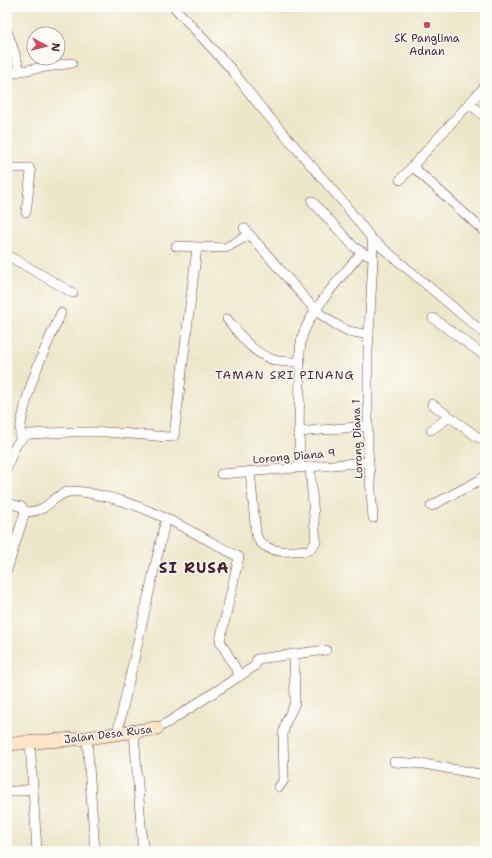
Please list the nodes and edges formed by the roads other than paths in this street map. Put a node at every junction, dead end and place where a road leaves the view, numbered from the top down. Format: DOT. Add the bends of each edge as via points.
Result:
graph roads {
  1 [pos="174,7"];
  2 [pos="7,31"];
  3 [pos="72,63"];
  4 [pos="20,71"];
  5 [pos="7,75"];
  6 [pos="485,86"];
  7 [pos="469,103"];
  8 [pos="485,117"];
  9 [pos="412,166"];
  10 [pos="7,168"];
  11 [pos="400,180"];
  12 [pos="312,201"];
  13 [pos="26,212"];
  14 [pos="485,232"];
  15 [pos="372,239"];
  16 [pos="176,246"];
  17 [pos="197,248"];
  18 [pos="362,252"];
  19 [pos="7,255"];
  20 [pos="373,259"];
  21 [pos="72,293"];
  22 [pos="316,311"];
  23 [pos="61,313"];
  24 [pos="433,318"];
  25 [pos="227,319"];
  26 [pos="481,326"];
  27 [pos="485,334"];
  28 [pos="369,335"];
  29 [pos="485,356"];
  30 [pos="300,362"];
  31 [pos="432,404"];
  32 [pos="450,417"];
  33 [pos="368,426"];
  34 [pos="431,430"];
  35 [pos="298,432"];
  36 [pos="485,439"];
  37 [pos="20,440"];
  38 [pos="369,462"];
  39 [pos="300,467"];
  40 [pos="310,467"];
  41 [pos="7,468"];
  42 [pos="250,471"];
  43 [pos="222,474"];
  44 [pos="485,476"];
  45 [pos="7,503"];
  46 [pos="431,506"];
  47 [pos="25,512"];
  48 [pos="166,518"];
  49 [pos="373,518"];
  50 [pos="7,570"];
  51 [pos="326,650"];
  52 [pos="294,654"];
  53 [pos="240,676"];
  54 [pos="157,728"];
  55 [pos="134,732"];
  56 [pos="117,734"];
  57 [pos="87,738"];
  58 [pos="30,742"];
  59 [pos="7,744"];
  60 [pos="394,762"];
  61 [pos="485,775"];
  62 [pos="279,787"];
  63 [pos="33,789"];
  64 [pos="7,792"];
  65 [pos="37,851"];
  66 [pos="95,851"];
  67 [pos="142,851"];
  1 -- 15 [label="street" via="232,70"];
  2 -- 4 [label="street"];
  3 -- 4 [label="street"];
  4 -- 5 [label="street"];
  6 -- 7 [label="street"];
  7 -- 8 [label="street"];
  7 -- 9 [label="street"];
  9 -- 11 [label="street"];
  9 -- 14 [label="street"];
  10 -- 13 [label="street" via="29,168 31,172"];
  12 -- 18 [label="street" via="354,247"];
  15 -- 20 [label="street, Lorong Diana 1"];
  15 -- 26 [label="street"];
  16 -- 17 [label="street"];
  17 -- 22 [label="street" via="225,248 247,231"];
  17 -- 37 [label="street" via="174,436 72,432 29,434"];
  18 -- 20 [label="street"];
  18 -- 22 [label="street" via="325,296"];
  19 -- 21 [label="street"];
  20 -- 28 [label="street, Lorong Diana 1"];
  22 -- 28 [label="street" via="348,331"];
  22 -- 30 [label="street" via="302,336"];
  23 -- 37 [label="street" via="26,397"];
  24 -- 29 [label="street"];
  25 -- 30 [label="street" via="252,348 264,356 279,361"];
  26 -- 27 [label="street"];
  28 -- 33 [label="street, Lorong Diana 1"];
  30 -- 35 [label="street"];
  31 -- 32 [label="street"];
  32 -- 34 [label="street"];
  32 -- 36 [label="street"];
  33 -- 35 [label="street"];
  33 -- 38 [label="street, Lorong Diana 1"];
  35 -- 39 [label="street"];
  37 -- 41 [label="street"];
  38 -- 40 [label="street, Lorong Diana 9"];
  38 -- 49 [label="street, Lorong Diana 1"];
  39 -- 40 [label="street, Lorong Diana 9"];
  39 -- 42 [label="street, Lorong Diana 9"];
  40 -- 42 [label="street" via="316,542 309,550 270,549 260,542 256,534"];
  42 -- 43 [label="street, Lorong Diana 9"];
  44 -- 46 [label="street"];
  45 -- 47 [label="street" via="22,507"];
  47 -- 48 [label="street" via="43,508 61,494 80,491 111,497"];
  47 -- 50 [label="street"];
  48 -- 53 [label="street" via="239,557 220,641"];
  48 -- 56 [label="street"];
  51 -- 52 [label="street"];
  52 -- 53 [label="street, Jalan Desa Rusa" via="257,659 255,666"];
  52 -- 62 [label="street" via="295,703 286,722 283,743 284,780"];
  53 -- 54 [label="street, Jalan Desa Rusa"];
  54 -- 55 [label="street, Jalan Desa Rusa"];
  55 -- 56 [label="street, Jalan Desa Rusa"];
  55 -- 67 [label="street"];
  56 -- 57 [label="street, Jalan Desa Rusa"];
  57 -- 58 [label="street, Jalan Desa Rusa"];
  57 -- 66 [label="street"];
  58 -- 59 [label="street, Jalan Desa Rusa"];
  58 -- 63 [label="street"];
  60 -- 61 [label="street" via="424,764"];
  63 -- 64 [label="street"];
  63 -- 65 [label="street"];
}
